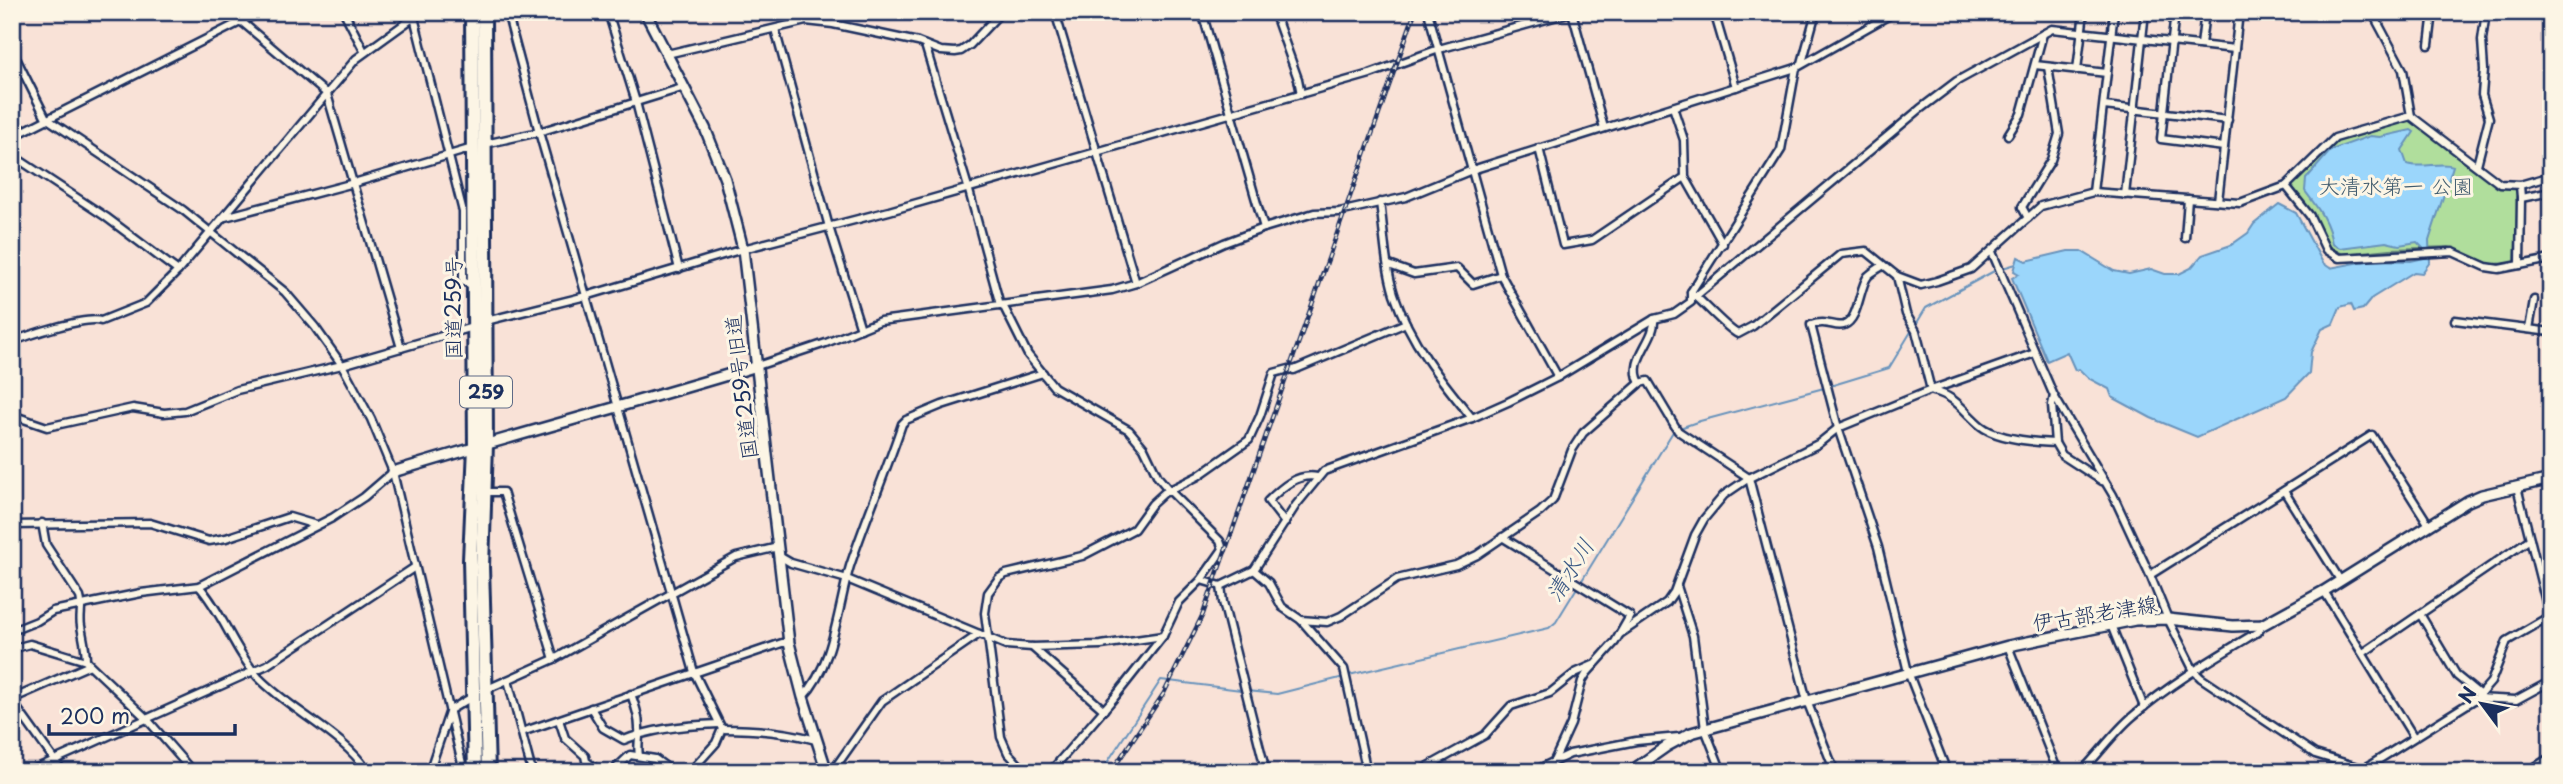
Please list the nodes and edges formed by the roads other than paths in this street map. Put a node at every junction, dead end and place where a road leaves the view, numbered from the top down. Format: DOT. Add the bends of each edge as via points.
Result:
graph roads {
  1 [pos="260,12"];
  2 [pos="344,12"];
  3 [pos="421,12"];
  4 [pos="472,12"];
  5 [pos="484,12"];
  6 [pos="507,12"];
  7 [pos="608,12"];
  8 [pos="645,12"];
  9 [pos="1001,12"];
  10 [pos="1055,12"];
  11 [pos="1202,12"];
  12 [pos="1274,12"];
  13 [pos="1428,12"];
  14 [pos="1714,12"];
  15 [pos="1816,12"];
  16 [pos="1895,12"];
  17 [pos="2084,12"];
  18 [pos="2114,12"];
  19 [pos="2145,12"];
  20 [pos="2175,12"];
  21 [pos="2205,12"];
  22 [pos="2239,12"];
  23 [pos="2372,12"];
  24 [pos="2433,12"];
  25 [pos="2486,12"];
  26 [pos="414,17"];
  27 [pos="242,22"];
  28 [pos="775,29"];
  29 [pos="2082,32"];
  30 [pos="2043,34"];
  31 [pos="2112,35"];
  32 [pos="2142,38"];
  33 [pos="2172,42"];
  34 [pos="925,45"];
  35 [pos="2201,45"];
  36 [pos="2429,45"];
  37 [pos="1439,49"];
  38 [pos="2235,49"];
  39 [pos="364,51"];
  40 [pos="13,53"];
  41 [pos="667,54"];
  42 [pos="2035,65"];
  43 [pos="1799,66"];
  44 [pos="2048,67"];
  45 [pos="2077,70"];
  46 [pos="2107,73"];
  47 [pos="685,87"];
  48 [pos="1736,87"];
  49 [pos="1301,93"];
  50 [pos="327,94"];
  51 [pos="636,102"];
  52 [pos="2104,106"];
  53 [pos="1673,107"];
  54 [pos="2134,111"];
  55 [pos="1231,113"];
  56 [pos="2164,113"];
  57 [pos="2411,116"];
  58 [pos="46,118"];
  59 [pos="2228,120"];
  60 [pos="1604,128"];
  61 [pos="538,132"];
  62 [pos="2008,135"];
  63 [pos="12,137"];
  64 [pos="478,146"];
  65 [pos="2224,147"];
  66 [pos="1539,148"];
  67 [pos="1097,151"];
  68 [pos="12,155"];
  69 [pos="447,157"];
  70 [pos="2477,165"];
  71 [pos="1472,170"];
  72 [pos="2551,176"];
  73 [pos="1685,177"];
  74 [pos="354,183"];
  75 [pos="2519,185"];
  76 [pos="2286,186"];
  77 [pos="968,187"];
  78 [pos="2551,191"];
  79 [pos="2093,192"];
  80 [pos="2125,195"];
  81 [pos="2521,198"];
  82 [pos="2189,199"];
  83 [pos="2218,201"];
  84 [pos="1380,202"];
  85 [pos="223,217"];
  86 [pos="2028,218"];
  87 [pos="829,227"];
  88 [pos="1264,228"];
  89 [pos="211,232"];
  90 [pos="2185,238"];
  91 [pos="1723,244"];
  92 [pos="743,249"];
  93 [pos="1992,252"];
  94 [pos="2551,259"];
  95 [pos="1389,265"];
  96 [pos="2520,265"];
  97 [pos="1882,266"];
  98 [pos="679,269"];
  99 [pos="178,271"];
  100 [pos="1501,275"];
  101 [pos="1896,276"];
  102 [pos="1136,283"];
  103 [pos="473,286"];
  104 [pos="1693,294"];
  105 [pos="586,296"];
  106 [pos="2534,300"];
  107 [pos="1002,305"];
  108 [pos="1654,319"];
  109 [pos="2455,320"];
  110 [pos="486,321"];
  111 [pos="1405,323"];
  112 [pos="473,327"];
  113 [pos="861,329"];
  114 [pos="2529,329"];
  115 [pos="2551,332"];
  116 [pos="12,342"];
  117 [pos="401,348"];
  118 [pos="2035,353"];
  119 [pos="342,365"];
  120 [pos="757,366"];
  121 [pos="1043,373"];
  122 [pos="1558,377"];
  123 [pos="1640,383"];
  124 [pos="1931,390"];
  125 [pos="2054,397"];
  126 [pos="619,408"];
  127 [pos="12,415"];
  128 [pos="1472,418"];
  129 [pos="1838,428"];
  130 [pos="2056,443"];
  131 [pos="480,445"];
  132 [pos="393,472"];
  133 [pos="1317,477"];
  134 [pos="1749,478"];
  135 [pos="2551,479"];
  136 [pos="2103,481"];
  137 [pos="2517,487"];
  138 [pos="1169,490"];
  139 [pos="2284,491"];
  140 [pos="484,492"];
  141 [pos="42,523"];
  142 [pos="1284,523"];
  143 [pos="12,525"];
  144 [pos="316,525"];
  145 [pos="2429,525"];
  146 [pos="1502,537"];
  147 [pos="2530,539"];
  148 [pos="778,552"];
  149 [pos="415,567"];
  150 [pos="1254,570"];
  151 [pos="2150,575"];
  152 [pos="848,579"];
  153 [pos="1200,580"];
  154 [pos="2340,580"];
  155 [pos="200,586"];
  156 [pos="1221,586"];
  157 [pos="1677,586"];
  158 [pos="2324,591"];
  159 [pos="672,594"];
  160 [pos="82,605"];
  161 [pos="2420,614"];
  162 [pos="2550,618"];
  163 [pos="2168,619"];
  164 [pos="1301,620"];
  165 [pos="2111,625"];
  166 [pos="2262,625"];
  167 [pos="12,631"];
  168 [pos="979,634"];
  169 [pos="1620,635"];
  170 [pos="1163,636"];
  171 [pos="988,637"];
  172 [pos="12,641"];
  173 [pos="789,643"];
  174 [pos="2008,646"];
  175 [pos="1032,647"];
  176 [pos="2363,653"];
  177 [pos="554,659"];
  178 [pos="88,663"];
  179 [pos="1595,664"];
  180 [pos="254,671"];
  181 [pos="2194,671"];
  182 [pos="694,672"];
  183 [pos="1908,672"];
  184 [pos="509,680"];
  185 [pos="2551,681"];
  186 [pos="486,690"];
  187 [pos="631,694"];
  188 [pos="2478,696"];
  189 [pos="472,697"];
  190 [pos="803,697"];
  191 [pos="12,700"];
  192 [pos="1807,701"];
  193 [pos="2144,707"];
  194 [pos="591,708"];
  195 [pos="450,710"];
  196 [pos="1104,710"];
  197 [pos="146,718"];
  198 [pos="559,720"];
  199 [pos="720,727"];
  200 [pos="1705,729"];
  201 [pos="523,732"];
  202 [pos="640,733"];
  203 [pos="1691,733"];
  204 [pos="2413,736"];
  205 [pos="817,740"];
  206 [pos="639,756"];
  207 [pos="2551,757"];
  208 [pos="53,760"];
  209 [pos="1554,761"];
  210 [pos="2365,770"];
  211 [pos="28,772"];
  212 [pos="63,772"];
  213 [pos="193,772"];
  214 [pos="368,772"];
  215 [pos="429,772"];
  216 [pos="464,772"];
  217 [pos="475,772"];
  218 [pos="488,772"];
  219 [pos="532,772"];
  220 [pos="600,772"];
  221 [pos="612,772"];
  222 [pos="673,772"];
  223 [pos="690,772"];
  224 [pos="829,772"];
  225 [pos="1026,772"];
  226 [pos="1050,772"];
  227 [pos="1230,772"];
  228 [pos="1250,772"];
  229 [pos="1266,772"];
  230 [pos="1367,772"];
  231 [pos="1418,772"];
  232 [pos="1532,772"];
  233 [pos="1630,772"];
  234 [pos="1722,772"];
  235 [pos="1835,772"];
  236 [pos="1947,772"];
  237 [pos="2058,772"];
  238 [pos="2081,772"];
  239 [pos="2527,772"];
  1 -- 27 [label="street"];
  2 -- 39 [label="street"];
  3 -- 26 [label="street"];
  4 -- 64 [label="highway, 国道259号 / 259"];
  5 -- 64 [label="highway, 国道259号 / 259"];
  6 -- 61 [label="street"];
  7 -- 51 [label="street"];
  8 -- 41 [label="street, 国道259号旧道"];
  9 -- 34 [label="street" via="961,51"];
  10 -- 67 [label="street"];
  11 -- 55 [label="street"];
  12 -- 49 [label="street"];
  13 -- 37 [label="street"];
  14 -- 48 [label="street"];
  15 -- 43 [label="street"];
  16 -- 43 [label="street"];
  17 -- 29 [label="street"];
  18 -- 31 [label="street"];
  19 -- 32 [label="street"];
  20 -- 33 [label="street"];
  21 -- 35 [label="street"];
  22 -- 38 [label="street"];
  23 -- 57 [label="street" via="2403,70"];
  24 -- 36 [label="street"];
  25 -- 70 [label="street" via="2482,95 2488,118"];
  26 -- 39 [label="street"];
  26 -- 69 [label="street"];
  27 -- 50 [label="street"];
  27 -- 58 [label="street"];
  28 -- 34 [label="street" via="806,21 833,23"];
  28 -- 41 [label="street"];
  28 -- 87 [label="street"];
  29 -- 30 [label="street" via="2053,29"];
  29 -- 31 [label="street"];
  29 -- 45 [label="street"];
  30 -- 42 [label="street"];
  30 -- 104 [label="street" via="1948,88"];
  31 -- 32 [label="street"];
  31 -- 46 [label="street"];
  32 -- 33 [label="street"];
  32 -- 54 [label="street"];
  33 -- 35 [label="street"];
  33 -- 56 [label="street"];
  34 -- 77 [label="street"];
  35 -- 38 [label="street"];
  37 -- 49 [label="street" via="1396,67"];
  37 -- 60 [label="street" via="1572,12"];
  37 -- 71 [label="street"];
  38 -- 59 [label="street"];
  39 -- 50 [label="street"];
  40 -- 58 [label="street"];
  41 -- 47 [label="street, 国道259号旧道"];
  42 -- 44 [label="street"];
  42 -- 62 [label="street" via="2021,114"];
  43 -- 48 [label="street"];
  43 -- 91 [label="street" via="1781,150"];
  44 -- 45 [label="street"];
  44 -- 86 [label="street" via="2059,134 2051,160 2022,207"];
  45 -- 46 [label="street"];
  46 -- 52 [label="street"];
  47 -- 51 [label="street"];
  47 -- 92 [label="street, 国道259号旧道" via="725,179"];
  48 -- 53 [label="street"];
  49 -- 55 [label="street"];
  50 -- 74 [label="street"];
  50 -- 85 [label="street"];
  51 -- 61 [label="street"];
  51 -- 98 [label="street"];
  52 -- 54 [label="street"];
  52 -- 79 [label="street"];
  53 -- 60 [label="street"];
  53 -- 73 [label="street" via="1684,140"];
  54 -- 56 [label="street"];
  54 -- 80 [label="street"];
  55 -- 67 [label="street"];
  55 -- 88 [label="street"];
  56 -- 59 [label="street"];
  56 -- 65 [label="street" via="2161,139"];
  57 -- 70 [label="street"];
  57 -- 76 [label="street" via="2335,138"];
  58 -- 63 [label="street"];
  58 -- 89 [label="street"];
  59 -- 65 [label="street"];
  60 -- 66 [label="street"];
  61 -- 64 [label="street"];
  61 -- 105 [label="street"];
  64 -- 69 [label="street"];
  64 -- 103 [label="highway, 国道259号 / 259"];
  64 -- 110 [label="highway, 国道259号 / 259"];
  65 -- 83 [label="street"];
  66 -- 71 [label="street"];
  66 -- 73 [label="street" via="1563,245 1591,240"];
  67 -- 77 [label="street"];
  67 -- 102 [label="street"];
  68 -- 99 [label="street"];
  69 -- 74 [label="street"];
  69 -- 103 [label="street" via="463,212 463,281"];
  70 -- 75 [label="street" via="2500,184"];
  71 -- 84 [label="street" via="1406,197"];
  71 -- 100 [label="street"];
  72 -- 75 [label="street"];
  73 -- 91 [label="street"];
  74 -- 85 [label="street"];
  74 -- 117 [label="street"];
  75 -- 81 [label="street"];
  76 -- 83 [label="street" via="2239,203"];
  76 -- 96 [label="street" via="2310,216 2326,250 2339,258 2453,251 2486,267"];
  77 -- 87 [label="street"];
  77 -- 107 [label="street"];
  78 -- 81 [label="street"];
  79 -- 80 [label="street"];
  79 -- 86 [label="street" via="2041,206"];
  80 -- 82 [label="street"];
  81 -- 96 [label="street"];
  82 -- 83 [label="street"];
  82 -- 90 [label="street"];
  84 -- 88 [label="street" via="1314,213"];
  84 -- 95 [label="street"];
  85 -- 89 [label="street"];
  86 -- 93 [label="street"];
  87 -- 92 [label="street"];
  87 -- 113 [label="street"];
  88 -- 102 [label="street"];
  89 -- 99 [label="street"];
  89 -- 119 [label="street" via="285,292"];
  91 -- 104 [label="street"];
  92 -- 98 [label="street"];
  92 -- 120 [label="street, 国道259号旧道"];
  93 -- 101 [label="street" via="1971,269 1937,281 1921,285"];
  93 -- 118 [label="street"];
  94 -- 96 [label="street"];
  95 -- 100 [label="street" via="1414,274 1457,268 1473,284"];
  95 -- 111 [label="street"];
  97 -- 101 [label="street"];
  97 -- 104 [label="street" via="1866,251 1841,254 1738,334"];
  97 -- 129 [label="street" via="1869,275 1847,323 1811,326"];
  98 -- 105 [label="street"];
  99 -- 116 [label="street" via="146,303 101,321"];
  100 -- 122 [label="street"];
  101 -- 124 [label="street"];
  102 -- 107 [label="street"];
  103 -- 112 [label="highway, 国道259号 / 259"];
  104 -- 108 [label="street" via="1691,302 1674,314"];
  105 -- 110 [label="street"];
  105 -- 126 [label="street"];
  106 -- 114 [label="street"];
  107 -- 113 [label="street" via="880,321"];
  107 -- 121 [label="street" via="1028,355"];
  108 -- 122 [label="street"];
  108 -- 123 [label="street" via="1655,328 1638,361"];
  109 -- 114 [label="street"];
  110 -- 131 [label="highway, 国道259号 / 259"];
  111 -- 128 [label="street" via="1439,378"];
  111 -- 138 [label="street" via="1294,370 1274,373 1249,440"];
  112 -- 117 [label="street"];
  112 -- 131 [label="highway, 国道259号 / 259"];
  113 -- 120 [label="street"];
  114 -- 115 [label="street"];
  117 -- 119 [label="street"];
  118 -- 124 [label="street"];
  118 -- 125 [label="street"];
  119 -- 127 [label="street" via="237,390 185,411 134,408 47,427"];
  119 -- 132 [label="street"];
  120 -- 126 [label="street"];
  120 -- 148 [label="street, 国道259号旧道"];
  121 -- 138 [label="street" via="1054,387 1129,430"];
  121 -- 152 [label="street" via="906,420"];
  122 -- 128 [label="street"];
  123 -- 134 [label="street" via="1648,381 1677,428"];
  123 -- 146 [label="street" via="1583,433 1553,500"];
  124 -- 129 [label="street"];
  124 -- 130 [label="street" via="1959,402 1983,427 2030,442"];
  125 -- 130 [label="street"];
  125 -- 136 [label="street"];
  126 -- 131 [label="street"];
  126 -- 159 [label="street"];
  128 -- 133 [label="street"];
  129 -- 134 [label="street" via="1818,444"];
  129 -- 183 [label="street" via="1878,547"];
  130 -- 136 [label="street" via="2062,455"];
  131 -- 132 [label="street"];
  131 -- 140 [label="highway, 国道259号 / 259"];
  131 -- 189 [label="highway, 国道259号 / 259" via="470,560"];
  132 -- 144 [label="street"];
  132 -- 149 [label="street"];
  133 -- 142 [label="street"];
  133 -- 142 [label="street" via="1292,481 1268,501"];
  134 -- 157 [label="street" via="1724,495 1704,519"];
  134 -- 192 [label="street"];
  135 -- 137 [label="street, 伊古部老津線"];
  136 -- 151 [label="street"];
  137 -- 145 [label="street, 伊古部老津線" via="2475,498"];
  137 -- 147 [label="street"];
  138 -- 153 [label="street" via="1223,549"];
  138 -- 171 [label="street" via="1152,504 1139,526 1126,534 1082,556 999,578 985,600"];
  139 -- 145 [label="street" via="2372,435"];
  139 -- 151 [label="street"];
  139 -- 154 [label="street"];
  140 -- 177 [label="street" via="503,492"];
  140 -- 186 [label="highway, 国道259号 / 259"];
  141 -- 143 [label="street"];
  141 -- 144 [label="street" via="150,523 209,541 289,517"];
  141 -- 160 [label="street" via="46,545"];
  142 -- 150 [label="street"];
  144 -- 155 [label="street"];
  145 -- 154 [label="street, 伊古部老津線"];
  146 -- 164 [label="street" via="1456,565 1397,579 1327,622"];
  146 -- 169 [label="street" via="1628,613"];
  147 -- 161 [label="street"];
  147 -- 162 [label="street"];
  148 -- 152 [label="street" via="791,563"];
  148 -- 159 [label="street" via="736,557"];
  148 -- 173 [label="street, 国道259号旧道"];
  149 -- 180 [label="street"];
  149 -- 195 [label="street"];
  150 -- 156 [label="street"];
  150 -- 164 [label="street" via="1269,583 1282,607"];
  151 -- 163 [label="street"];
  152 -- 168 [label="street"];
  152 -- 190 [label="street" via="832,642"];
  153 -- 156 [label="street"];
  153 -- 170 [label="street" via="1179,602"];
  154 -- 158 [label="street, 伊古部老津線"];
  155 -- 160 [label="street"];
  155 -- 180 [label="street"];
  156 -- 229 [label="street"];
  157 -- 169 [label="street" via="1667,602"];
  157 -- 200 [label="street" via="1693,636"];
  158 -- 166 [label="street, 伊古部老津線"];
  158 -- 176 [label="street"];
  159 -- 177 [label="street"];
  159 -- 182 [label="street"];
  160 -- 167 [label="street" via="53,611"];
  160 -- 178 [label="street" via="80,623"];
  161 -- 176 [label="street"];
  161 -- 188 [label="street" via="2457,676"];
  162 -- 188 [label="street" via="2507,641 2491,682"];
  163 -- 165 [label="street, 伊古部老津線"];
  163 -- 166 [label="street, 伊古部老津線"];
  163 -- 181 [label="street"];
  164 -- 230 [label="street" via="1343,669"];
  165 -- 174 [label="street, 伊古部老津線"];
  165 -- 193 [label="street"];
  166 -- 181 [label="street"];
  168 -- 171 [label="street"];
  168 -- 224 [label="street" via="882,701"];
  169 -- 179 [label="street"];
  170 -- 175 [label="street" via="1101,645"];
  170 -- 196 [label="street"];
  171 -- 175 [label="street" via="1006,645"];
  171 -- 225 [label="street" via="1003,746"];
  172 -- 178 [label="street" via="15,648 30,643"];
  173 -- 182 [label="street"];
  173 -- 190 [label="street, 国道259号旧道"];
  174 -- 183 [label="street, 伊古部老津線"];
  174 -- 237 [label="street"];
  175 -- 196 [label="street"];
  176 -- 204 [label="street"];
  177 -- 184 [label="street"];
  178 -- 191 [label="street"];
  178 -- 197 [label="street"];
  179 -- 209 [label="street" via="1582,681 1571,724"];
  179 -- 231 [label="street" via="1550,693 1511,706 1485,735"];
  180 -- 197 [label="street"];
  180 -- 214 [label="street" via="358,758"];
  181 -- 193 [label="street"];
  181 -- 210 [label="street" via="2315,754"];
  182 -- 187 [label="street"];
  182 -- 199 [label="street"];
  183 -- 192 [label="street, 伊古部老津線"];
  183 -- 236 [label="street"];
  184 -- 186 [label="street"];
  184 -- 201 [label="street"];
  185 -- 188 [label="street" via="2516,700"];
  186 -- 189 [label="street"];
  186 -- 218 [label="highway, 国道259号 / 259"];
  187 -- 194 [label="street"];
  187 -- 202 [label="street"];
  188 -- 204 [label="street"];
  189 -- 195 [label="street"];
  189 -- 217 [label="highway, 国道259号 / 259"];
  190 -- 205 [label="street, 国道259号旧道"];
  191 -- 208 [label="street"];
  192 -- 200 [label="street, 伊古部老津線"];
  192 -- 235 [label="street"];
  193 -- 238 [label="street"];
  194 -- 198 [label="street"];
  194 -- 202 [label="street" via="603,728 624,740"];
  195 -- 215 [label="street"];
  195 -- 216 [label="street"];
  196 -- 226 [label="street"];
  197 -- 208 [label="street"];
  197 -- 213 [label="street"];
  198 -- 201 [label="street"];
  198 -- 220 [label="street" via="565,738"];
  199 -- 202 [label="street" via="690,725"];
  199 -- 205 [label="street" via="787,732"];
  199 -- 223 [label="street" via="716,743"];
  200 -- 203 [label="street, 伊古部老津線"];
  200 -- 234 [label="street"];
  201 -- 219 [label="street"];
  202 -- 206 [label="street"];
  203 -- 209 [label="street" via="1583,751"];
  203 -- 233 [label="street, 伊古部老津線"];
  204 -- 210 [label="street"];
  205 -- 224 [label="street, 国道259号旧道"];
  206 -- 221 [label="street" via="630,755"];
  206 -- 222 [label="street" via="655,759"];
  207 -- 239 [label="street"];
  208 -- 211 [label="street"];
  208 -- 212 [label="street"];
  209 -- 232 [label="street"];
  227 -- 228 [label="street" via="1244,768"];
}
